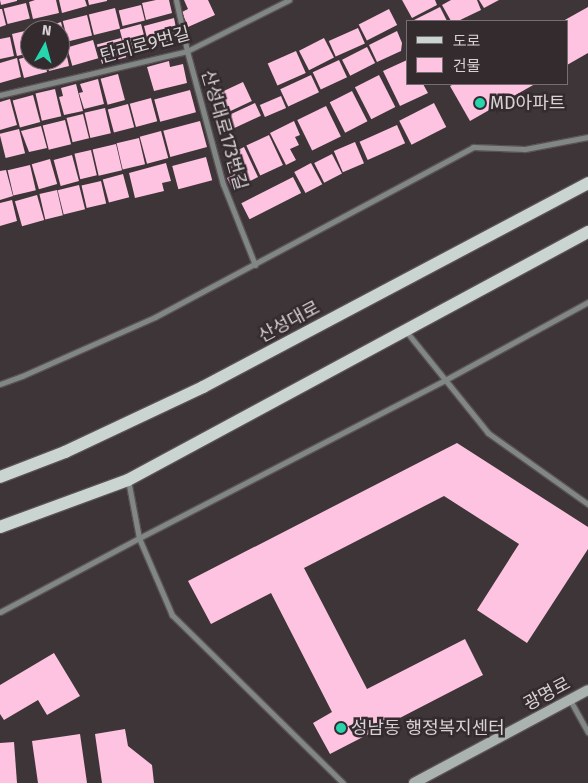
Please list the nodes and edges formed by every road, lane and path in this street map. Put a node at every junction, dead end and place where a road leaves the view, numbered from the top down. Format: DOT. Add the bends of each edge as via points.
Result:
graph roads {
  1 [pos="176,0"];
  2 [pos="289,0"];
  3 [pos="187,51"];
  4 [pos="0,95"];
  5 [pos="588,137"];
  6 [pos="588,183"];
  7 [pos="588,232"];
  8 [pos="255,265"];
  9 [pos="588,302"];
  10 [pos="405,330"];
  11 [pos="445,380"];
  12 [pos="0,384"];
  13 [pos="0,477"];
  14 [pos="128,480"];
  15 [pos="588,504"];
  16 [pos="0,527"];
  17 [pos="139,538"];
  18 [pos="0,612"];
  19 [pos="588,690"];
  20 [pos="570,700"];
  21 [pos="588,732"];
  22 [pos="343,783"];
  23 [pos="414,783"];
  1 -- 3 [label="street, 산성대로173번길"];
  2 -- 3 [label="street, 탄리로9번길"];
  3 -- 4 [label="street, 탄리로9번길"];
  3 -- 8 [label="street, 산성대로173번길" via="223,184"];
  5 -- 8 [label="street" via="525,149 473,147"];
  6 -- 13 [label="main road, 산성대로" via="203,387 64,452"];
  7 -- 10 [label="main road"];
  8 -- 12 [label="street" via="156,317"];
  9 -- 11 [label="street"];
  10 -- 11 [label="street"];
  10 -- 14 [label="main road"];
  11 -- 15 [label="street" via="488,433"];
  11 -- 17 [label="street"];
  14 -- 16 [label="main road"];
  14 -- 17 [label="street"];
  17 -- 18 [label="street"];
  17 -- 22 [label="street" via="172,615"];
  19 -- 20 [label="main road, 광명로"];
  20 -- 21 [label="street"];
  20 -- 23 [label="main road, 광명로"];
}
